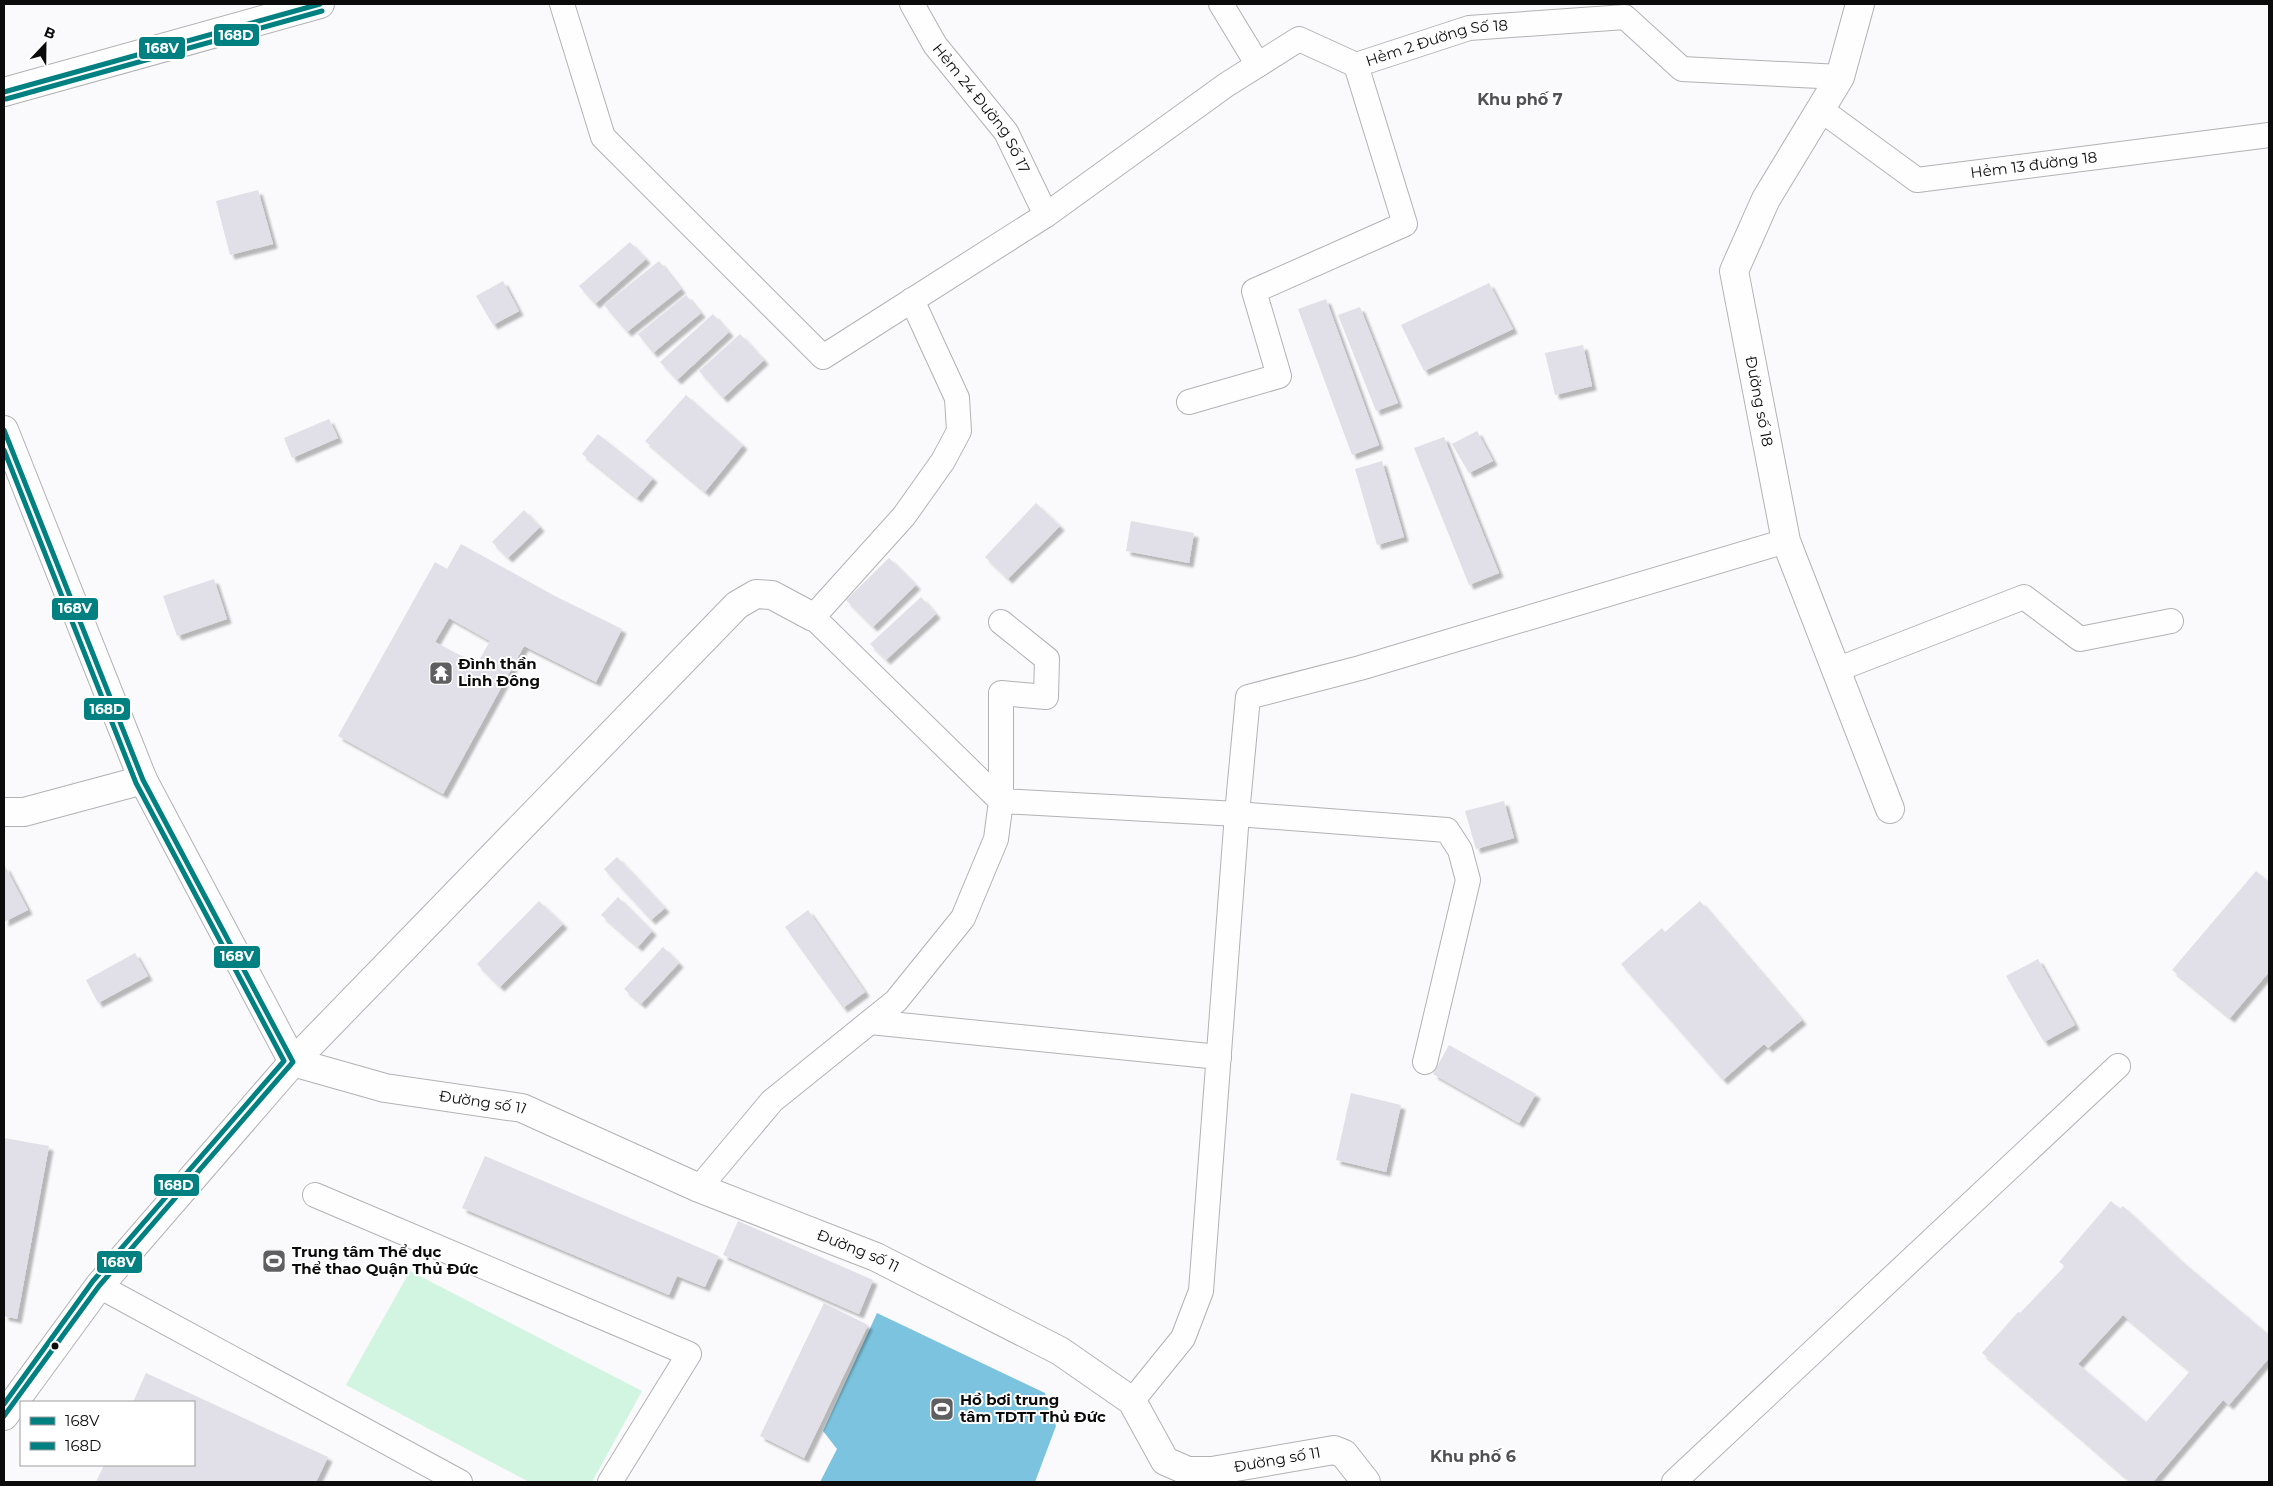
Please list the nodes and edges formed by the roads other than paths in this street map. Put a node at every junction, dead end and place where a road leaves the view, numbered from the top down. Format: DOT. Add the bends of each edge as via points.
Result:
graph roads {
  1 [pos="320,4"];
  2 [pos="562,4"];
  3 [pos="912,4"];
  4 [pos="1222,4"];
  5 [pos="1860,4"];
  6 [pos="1258,65"];
  7 [pos="1356,65"];
  8 [pos="1840,77"];
  9 [pos="4,92"];
  10 [pos="1820,109"];
  11 [pos="2269,135"];
  12 [pos="1046,215"];
  13 [pos="912,300"];
  14 [pos="1189,402"];
  15 [pos="4,430"];
  16 [pos="1786,541"];
  17 [pos="813,617"];
  18 [pos="2171,621"];
  19 [pos="1002,622"];
  20 [pos="1836,670"];
  21 [pos="143,780"];
  22 [pos="1001,801"];
  23 [pos="1890,809"];
  24 [pos="4,812"];
  25 [pos="1237,814"];
  26 [pos="870,1022"];
  27 [pos="1219,1057"];
  28 [pos="294,1062"];
  29 [pos="1425,1062"];
  30 [pos="2118,1066"];
  31 [pos="699,1188"];
  32 [pos="315,1195"];
  33 [pos="99,1286"];
  34 [pos="1132,1401"];
  35 [pos="4,1416"];
  36 [pos="460,1482"];
  37 [pos="610,1482"];
  38 [pos="1366,1482"];
  39 [pos="1674,1482"];
  1 -- 9 [label="street"];
  2 -- 13 [label="lane, Hẻm 2 Đường Số 18" via="603,137 823,357"];
  3 -- 12 [label="lane, Hẻm 24 Đường Số 17" via="935,45 1006,132"];
  4 -- 6 [label="lane"];
  5 -- 8 [label="street, Đường số 18"];
  6 -- 7 [label="lane, Hẻm 2 Đường Số 18" via="1299,39"];
  6 -- 12 [label="lane, Hẻm 2 Đường Số 18"];
  7 -- 8 [label="lane, Hẻm 2 Đường Số 18" via="1469,28 1625,17 1682,69"];
  7 -- 14 [label="lane" via="1405,224 1254,291 1278,376"];
  8 -- 10 [label="street, Đường số 18"];
  10 -- 11 [label="lane, Hẻm 13 đường 18" via="1917,180"];
  10 -- 16 [label="street, Đường số 18" via="1766,199 1734,272"];
  12 -- 13 [label="lane, Hẻm 2 Đường Số 18"];
  13 -- 17 [label="lane" via="956,398 959,431 943,461 904,516"];
  15 -- 21 [label="street"];
  16 -- 20 [label="street, Đường số 18"];
  16 -- 25 [label="lane" via="1360,668 1248,697"];
  17 -- 22 [label="lane"];
  17 -- 28 [label="street" via="772,595 756,594 737,605"];
  18 -- 20 [label="lane" via="2080,639 2024,596"];
  19 -- 22 [label="lane" via="1047,659 1046,698 1001,693"];
  20 -- 23 [label="street, Đường số 18"];
  21 -- 24 [label="street" via="24,812"];
  21 -- 28 [label="street"];
  22 -- 25 [label="lane"];
  22 -- 26 [label="lane" via="996,840 963,918 896,1002"];
  25 -- 27 [label="lane"];
  25 -- 29 [label="lane" via="1447,830 1460,850 1468,880"];
  26 -- 27 [label="lane"];
  26 -- 31 [label="lane" via="772,1100"];
  27 -- 34 [label="lane" via="1201,1291 1183,1338"];
  28 -- 31 [label="street, Đường số 11" via="385,1088 522,1108"];
  28 -- 33 [label="street"];
  30 -- 39 [label="lane"];
  31 -- 34 [label="street, Đường số 11" via="876,1257 1060,1351"];
  32 -- 37 [label="lane" via="689,1354"];
  33 -- 35 [label="street"];
  33 -- 36 [label="lane"];
  34 -- 38 [label="street, Đường số 11" via="1165,1461 1188,1471 1212,1471 1334,1450 1344,1454"];
}
